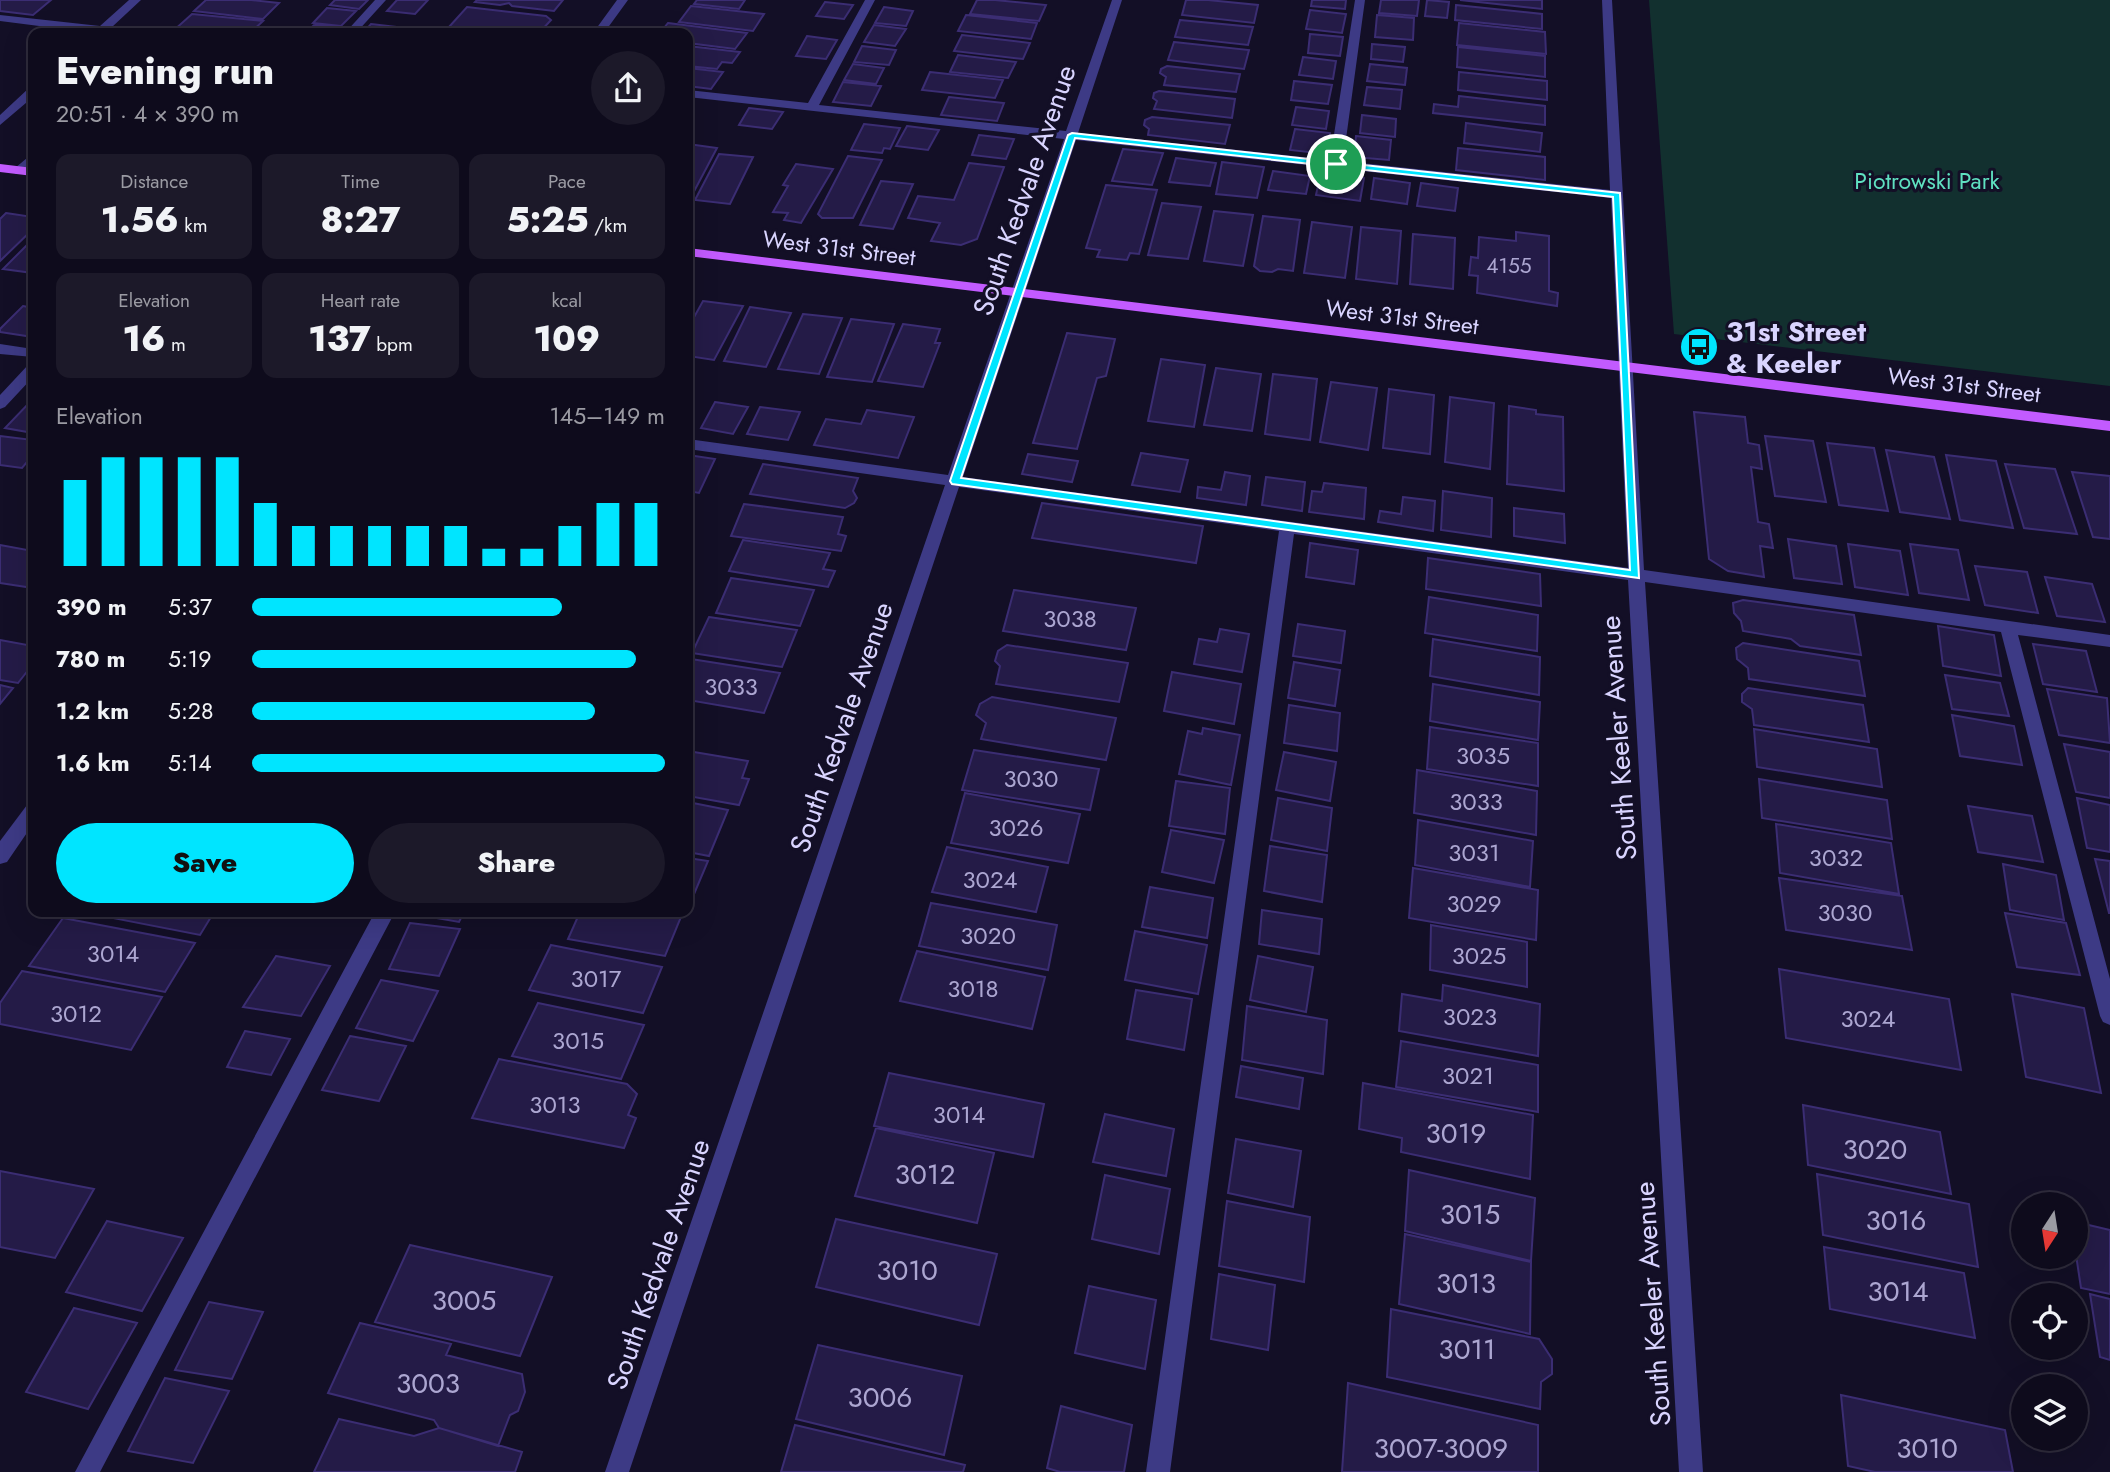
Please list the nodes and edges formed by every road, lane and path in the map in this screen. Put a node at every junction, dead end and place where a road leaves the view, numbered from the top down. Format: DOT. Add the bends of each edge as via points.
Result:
graph roads {
  1 [pos="136,0"];
  2 [pos="381,0"];
  3 [pos="623,0"];
  4 [pos="870,0"];
  5 [pos="1117,0"];
  6 [pos="1360,0"];
  7 [pos="1607,0"];
  8 [pos="0,19"];
  9 [pos="70,28"];
  10 [pos="105,28"];
  11 [pos="355,28"];
  12 [pos="602,28"];
  13 [pos="693,95"];
  14 [pos="28,96"];
  15 [pos="812,107"];
  16 [pos="0,121"];
  17 [pos="1072,135"];
  18 [pos="28,162"];
  19 [pos="1336,164"];
  20 [pos="0,168"];
  21 [pos="19,171"];
  22 [pos="28,172"];
  23 [pos="1617,195"];
  24 [pos="693,253"];
  25 [pos="1019,293"];
  26 [pos="0,349"];
  27 [pos="28,353"];
  28 [pos="1626,367"];
  29 [pos="28,373"];
  30 [pos="0,404"];
  31 [pos="2110,426"];
  32 [pos="693,445"];
  33 [pos="955,481"];
  34 [pos="1287,527"];
  35 [pos="1636,575"];
  36 [pos="2008,627"];
  37 [pos="2110,641"];
  38 [pos="28,817"];
  39 [pos="0,856"];
  40 [pos="382,917"];
  41 [pos="2110,1016"];
  42 [pos="88,1472"];
  43 [pos="617,1472"];
  44 [pos="1158,1472"];
  45 [pos="1691,1472"];
  1 -- 10 [label="street"];
  2 -- 11 [label="street"];
  3 -- 12 [label="street"];
  4 -- 15 [label="street"];
  5 -- 17 [label="street, South Kedvale Avenue"];
  6 -- 19 [label="street"];
  7 -- 23 [label="street, South Keeler Avenue"];
  8 -- 9 [label="street"];
  13 -- 15 [label="street"];
  14 -- 16 [label="street"];
  15 -- 17 [label="street"];
  17 -- 19 [label="street"];
  17 -- 25 [label="street, South Kedvale Avenue"];
  18 -- 21 [label="street"];
  19 -- 23 [label="street"];
  20 -- 21 [label="main road"];
  21 -- 22 [label="main road"];
  23 -- 28 [label="street, South Keeler Avenue"];
  24 -- 25 [label="main road, West 31st Street"];
  25 -- 28 [label="main road, West 31st Street"];
  25 -- 33 [label="street, South Kedvale Avenue"];
  26 -- 27 [label="street"];
  28 -- 31 [label="main road, West 31st Street"];
  28 -- 35 [label="street, South Keeler Avenue"];
  29 -- 30 [label="street"];
  32 -- 33 [label="street"];
  33 -- 34 [label="street"];
  33 -- 43 [label="street, South Kedvale Avenue"];
  34 -- 35 [label="street"];
  34 -- 44 [label="street"];
  35 -- 36 [label="street"];
  35 -- 45 [label="street, South Keeler Avenue"];
  36 -- 37 [label="street"];
  36 -- 41 [label="street"];
  38 -- 39 [label="street"];
  40 -- 42 [label="street"];
}
